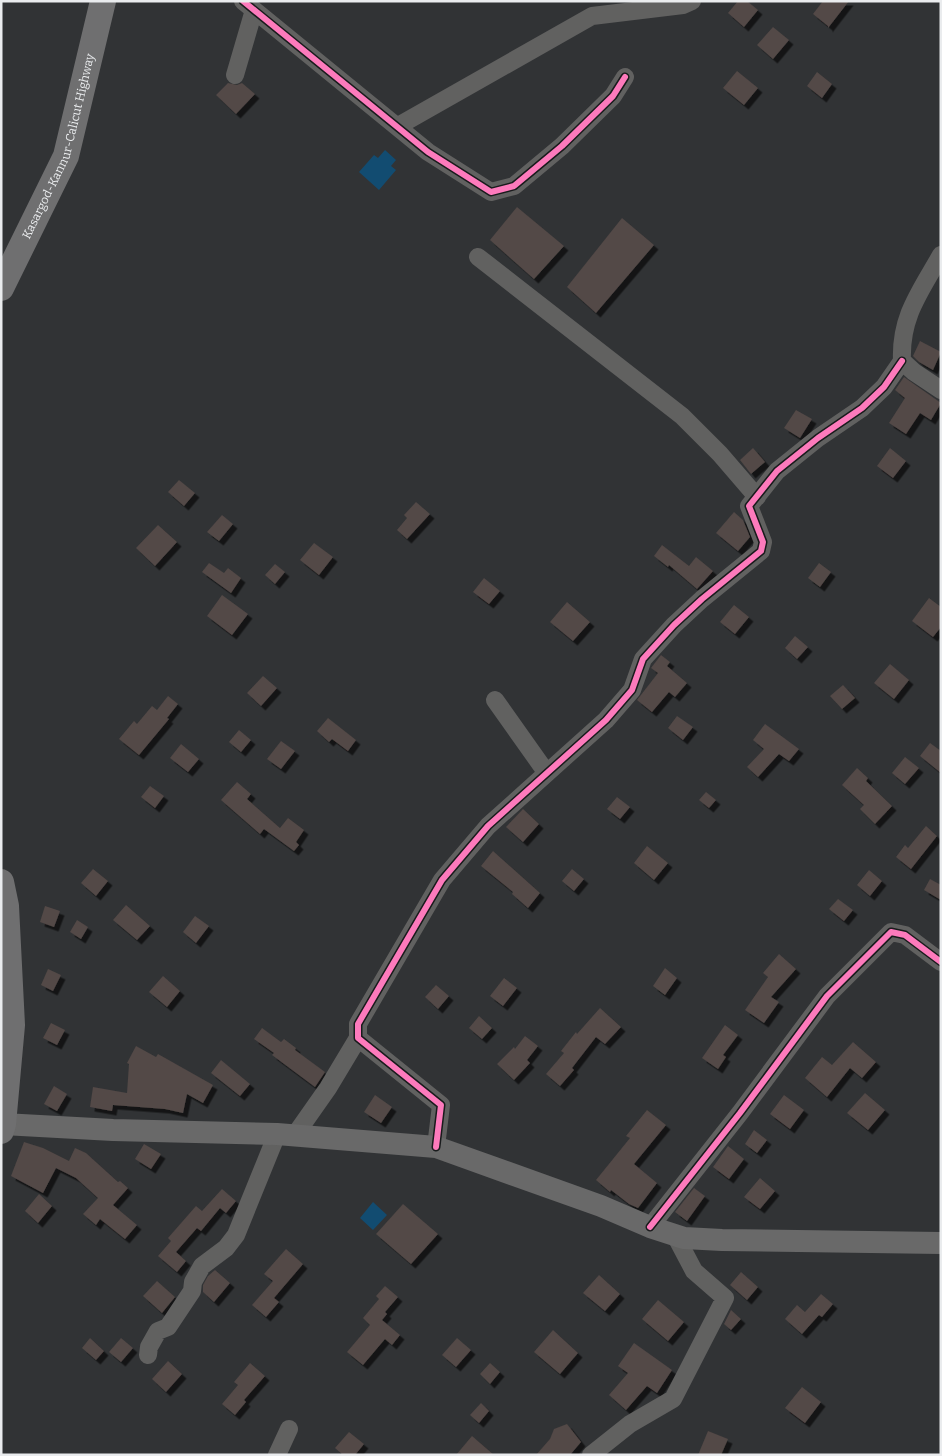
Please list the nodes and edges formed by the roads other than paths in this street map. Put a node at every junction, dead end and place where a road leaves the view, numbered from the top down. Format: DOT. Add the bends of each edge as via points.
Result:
graph roads {
  1 [pos="103,1"];
  2 [pos="692,1"];
  3 [pos="249,6"];
  4 [pos="235,75"];
  5 [pos="625,77"];
  6 [pos="398,126"];
  7 [pos="941,255"];
  8 [pos="478,257"];
  9 [pos="1,288"];
  10 [pos="902,361"];
  11 [pos="941,390"];
  12 [pos="757,497"];
  13 [pos="496,700"];
  14 [pos="546,772"];
  15 [pos="1,882"];
  16 [pos="941,962"];
  17 [pos="358,1038"];
  18 [pos="2,1128"];
  19 [pos="286,1135"];
  20 [pos="436,1147"];
  21 [pos="650,1227"];
  22 [pos="675,1235"];
  23 [pos="941,1243"];
  24 [pos="148,1355"];
  25 [pos="290,1429"];
  26 [pos="277,1455"];
  27 [pos="591,1455"];
  1 -- 9 [label="highway, Kasargod-Kannur-Calicut Highway" via="66,156"];
  2 -- 6 [label="street" via="592,16"];
  3 -- 4 [label="street"];
  3 -- 6 [label="street"];
  5 -- 6 [label="street" via="613,96 562,146 514,186 491,192 428,152"];
  7 -- 10 [label="street" via="911,306 901,342"];
  8 -- 12 [label="street" via="682,416"];
  10 -- 11 [label="street"];
  10 -- 12 [label="street" via="884,388 777,471"];
  12 -- 14 [label="street" via="749,506 764,542 761,551 674,625 643,659 632,690 611,714"];
  13 -- 14 [label="street"];
  14 -- 17 [label="street" via="488,826 442,880 358,1024"];
  15 -- 18 [label="highway" via="6,906 12,1025"];
  16 -- 21 [label="street" via="905,935 891,932 827,996"];
  17 -- 19 [label="street" via="328,1088"];
  17 -- 20 [label="street" via="441,1105"];
  18 -- 19 [label="main road"];
  19 -- 20 [label="main road"];
  19 -- 24 [label="street" via="236,1235 226,1248 202,1266 192,1291 168,1327 158,1331"];
  20 -- 21 [label="main road" via="601,1206"];
  21 -- 22 [label="main road"];
  22 -- 23 [label="main road" via="722,1240"];
  22 -- 27 [label="street" via="694,1271 725,1298 673,1399 630,1424"];
  25 -- 26 [label="street"];
}
